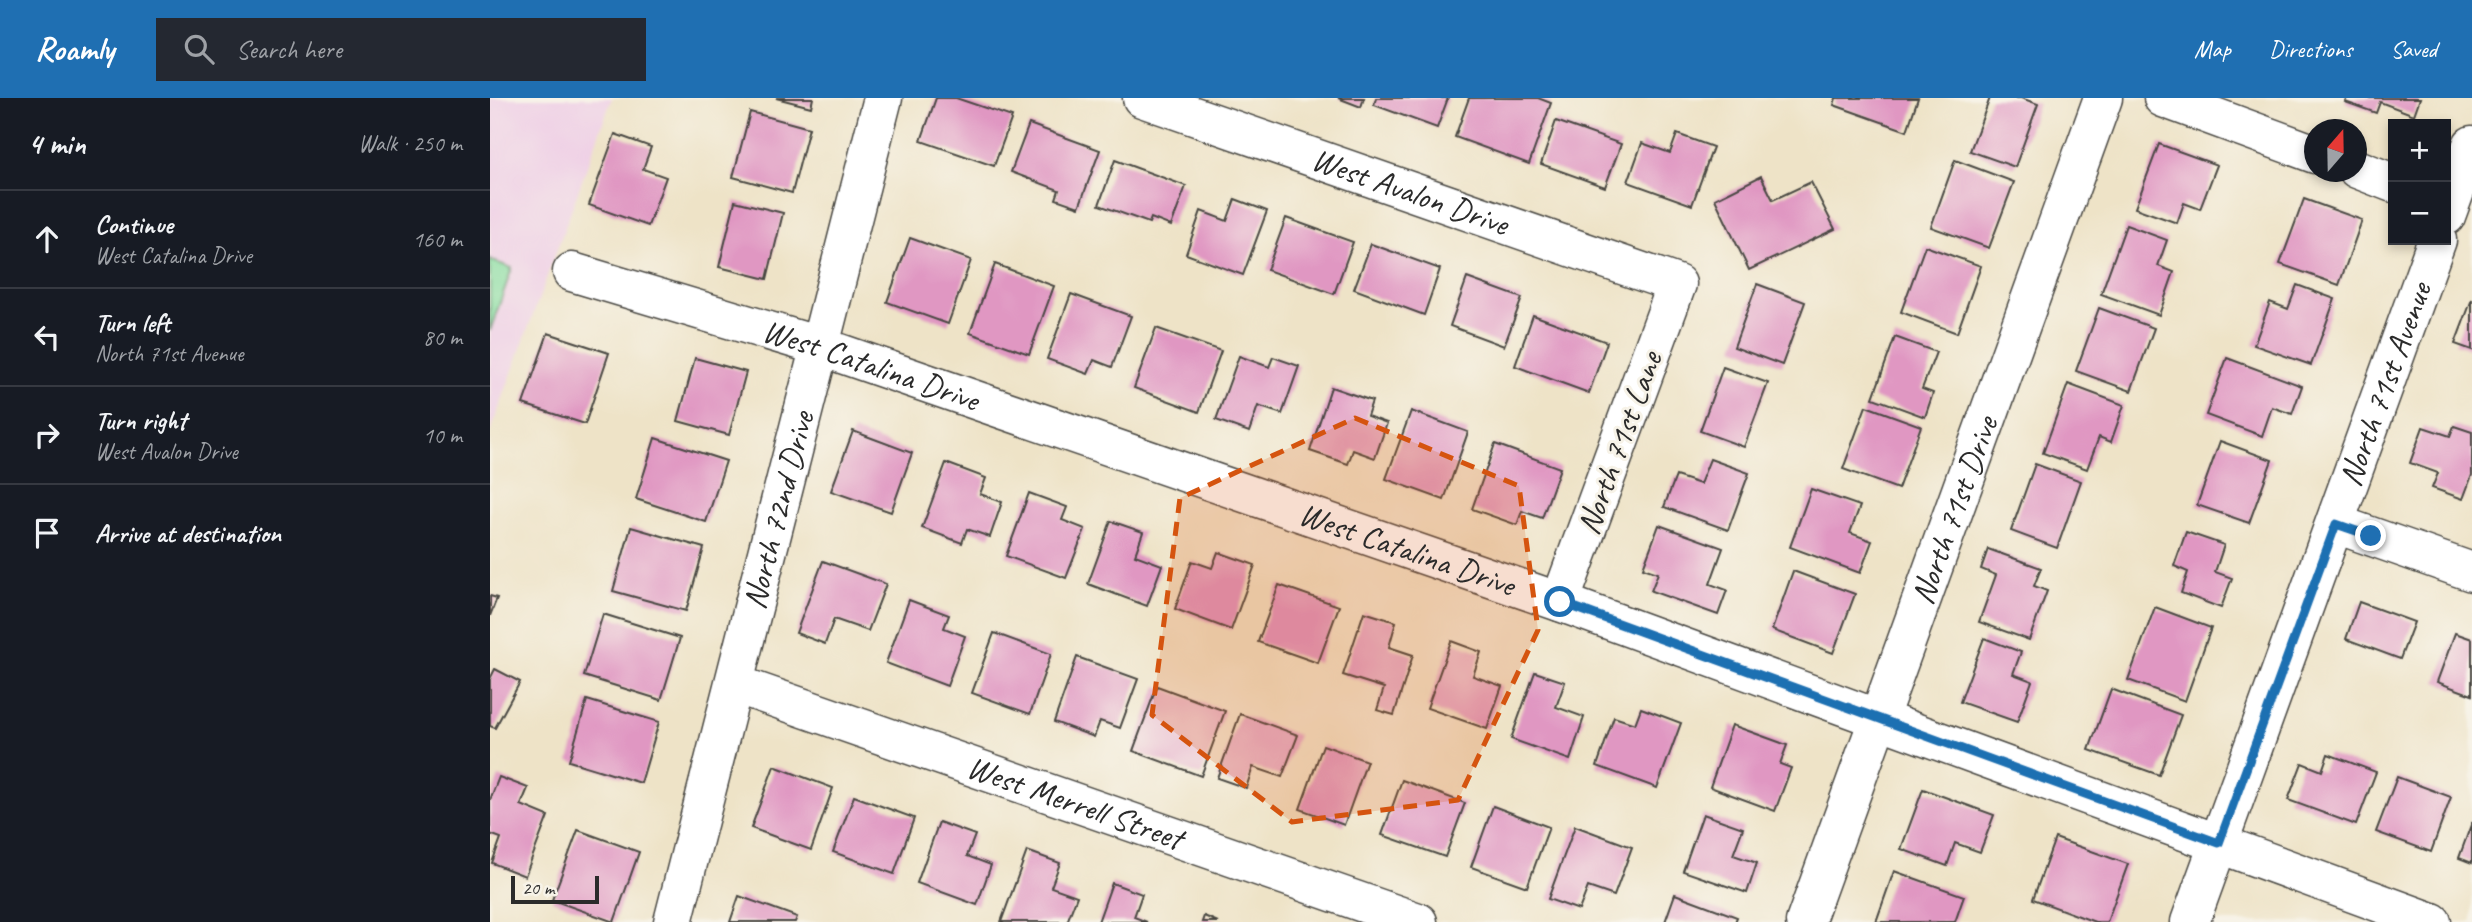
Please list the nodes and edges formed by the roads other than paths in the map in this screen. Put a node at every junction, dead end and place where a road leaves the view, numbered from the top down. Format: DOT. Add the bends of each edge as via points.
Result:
graph roads {
  1 [pos="883,98"];
  2 [pos="1142,98"];
  3 [pos="2103,98"];
  4 [pos="2163,98"];
  5 [pos="2472,145"];
  6 [pos="2304,150"];
  7 [pos="2367,173"];
  8 [pos="2390,182"];
  9 [pos="2453,209"];
  10 [pos="2435,245"];
  11 [pos="572,272"];
  12 [pos="1677,284"];
  13 [pos="820,346"];
  14 [pos="2336,524"];
  15 [pos="2472,572"];
  16 [pos="1560,602"];
  17 [pos="735,684"];
  18 [pos="1878,720"];
  19 [pos="2219,843"];
  20 [pos="673,922"];
  21 [pos="1418,922"];
  22 [pos="1805,922"];
  23 [pos="2190,922"];
  24 [pos="2432,922"];
  1 -- 13 [label="street, North 72nd Drive"];
  2 -- 12 [label="street, West Avalon Drive"];
  3 -- 18 [label="street, North 71st Drive"];
  4 -- 6 [label="street"];
  5 -- 9 [label="street"];
  7 -- 8 [label="street"];
  10 -- 14 [label="street, North 71st Avenue"];
  11 -- 13 [label="street, West Catalina Drive"];
  12 -- 16 [label="street, North 71st Lane"];
  13 -- 16 [label="street, West Catalina Drive"];
  13 -- 17 [label="street, North 72nd Drive"];
  14 -- 15 [label="street"];
  14 -- 19 [label="street, North 71st Avenue"];
  16 -- 18 [label="street, West Catalina Drive"];
  17 -- 20 [label="street, North 72nd Drive"];
  17 -- 21 [label="street, West Merrell Street"];
  18 -- 19 [label="street, West Catalina Drive"];
  18 -- 22 [label="street, North 71st Drive"];
  19 -- 23 [label="street, North 71st Avenue"];
  19 -- 24 [label="street, West Catalina Drive"];
}
